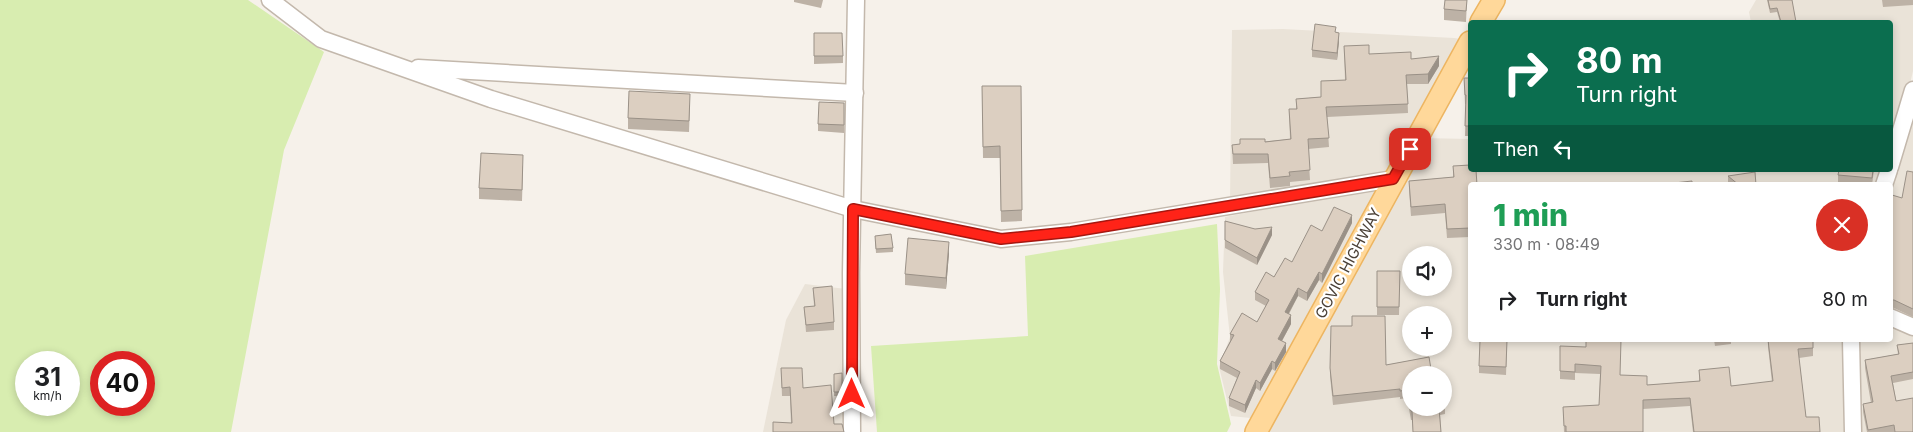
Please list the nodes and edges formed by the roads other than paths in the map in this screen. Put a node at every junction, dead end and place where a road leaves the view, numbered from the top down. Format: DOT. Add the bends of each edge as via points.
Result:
graph roads {
  1 [pos="270,0"];
  2 [pos="856,0"];
  3 [pos="1494,0"];
  4 [pos="1482,20"];
  5 [pos="1468,46"];
  6 [pos="398,67"];
  7 [pos="1913,90"];
  8 [pos="855,94"];
  9 [pos="1893,158"];
  10 [pos="1393,179"];
  11 [pos="853,209"];
  12 [pos="1893,318"];
  13 [pos="1913,327"];
  14 [pos="1851,342"];
  15 [pos="852,432"];
  16 [pos="1256,432"];
  17 [pos="1853,432"];
  1 -- 6 [label="street" via="321,40"];
  2 -- 8 [label="street"];
  3 -- 4 [label="main road"];
  5 -- 10 [label="main road, GOVIC HIGHWAY"];
  6 -- 8 [label="street"];
  6 -- 11 [label="street" via="491,100"];
  7 -- 9 [label="street"];
  8 -- 11 [label="street"];
  10 -- 11 [label="street" via="1071,232 1001,239"];
  10 -- 16 [label="main road, GOVIC HIGHWAY"];
  11 -- 15 [label="street"];
  12 -- 13 [label="street"];
  14 -- 17 [label="street"];
}
